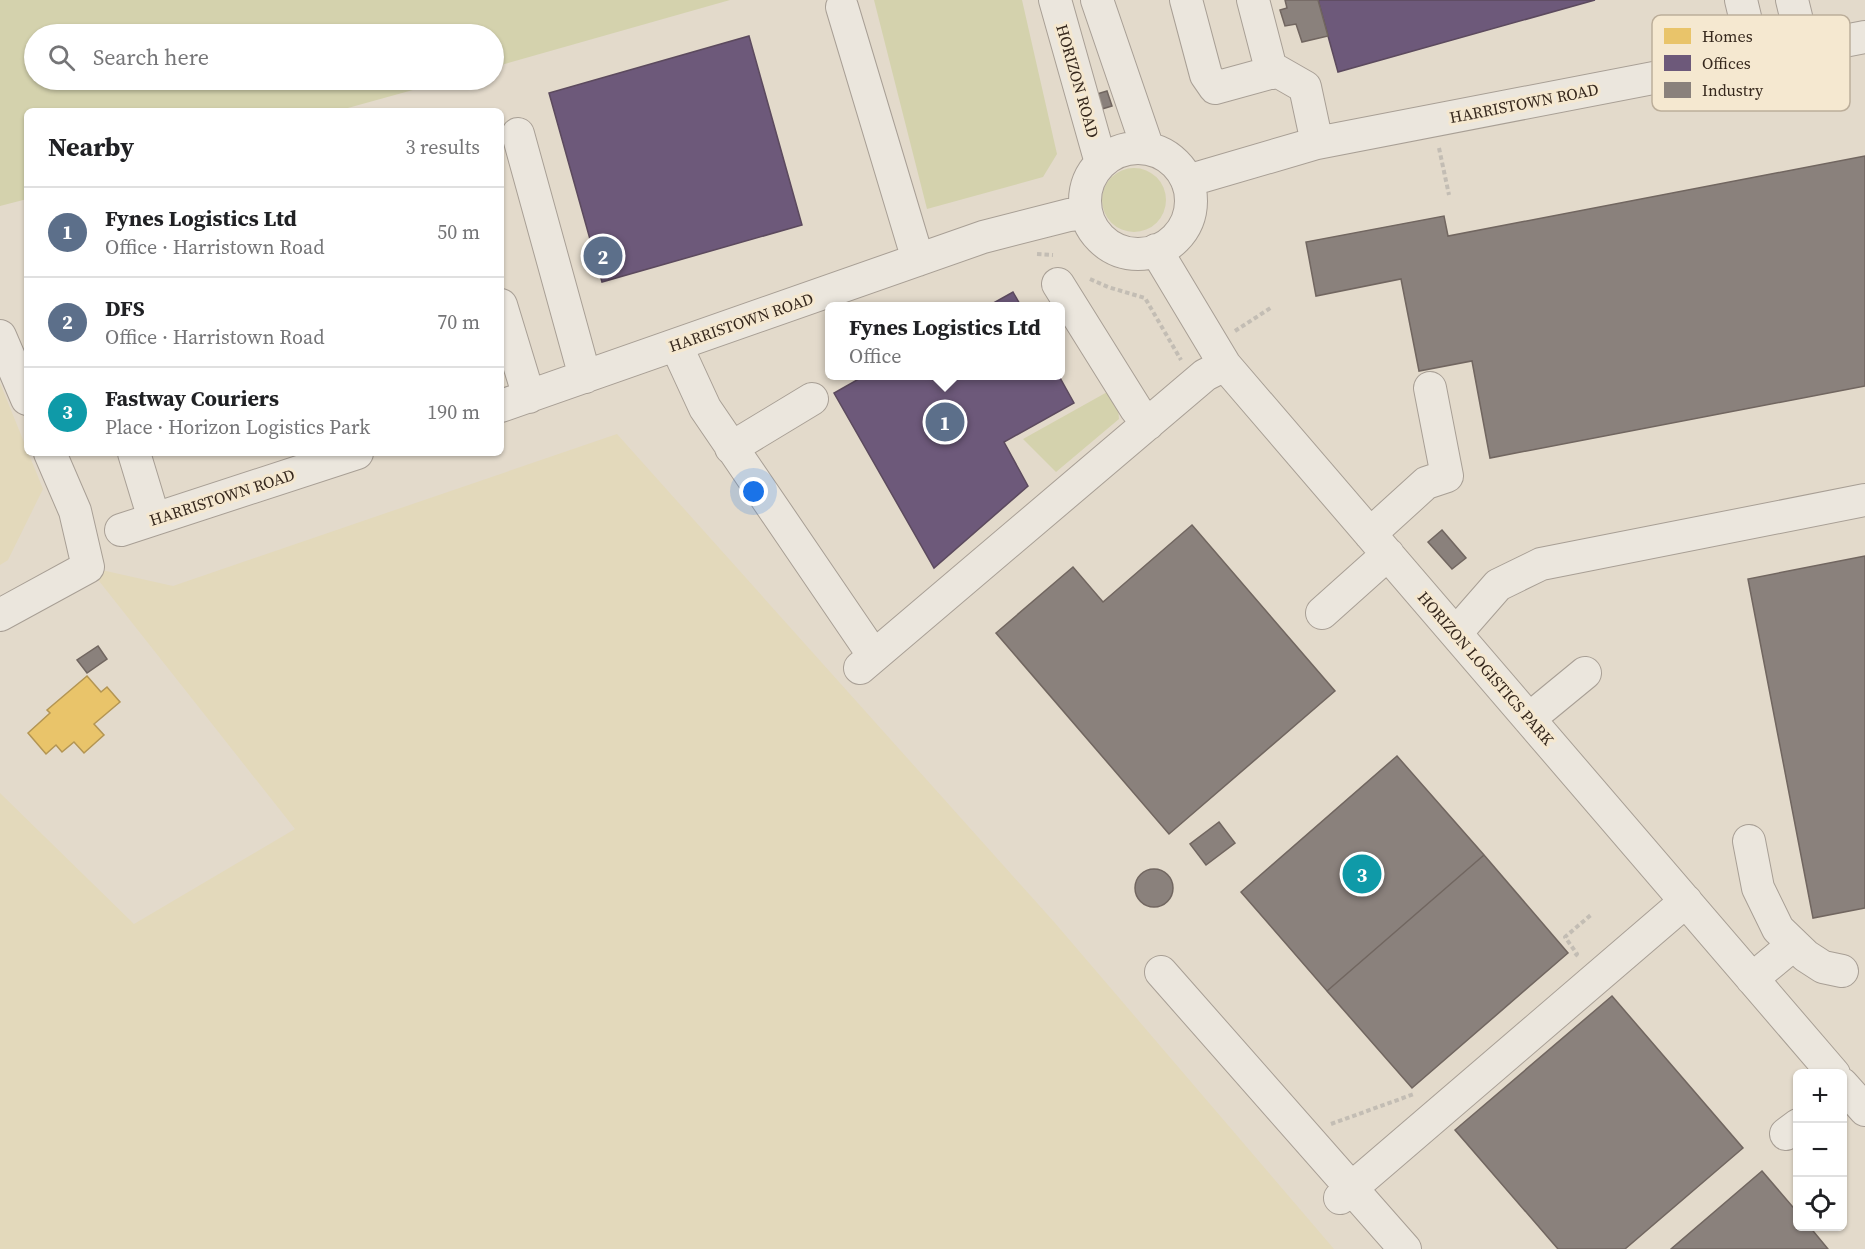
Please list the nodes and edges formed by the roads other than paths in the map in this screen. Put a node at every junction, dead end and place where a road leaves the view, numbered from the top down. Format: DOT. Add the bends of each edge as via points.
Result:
graph roads {
  1 [pos="1055,0"];
  2 [pos="1097,0"];
  3 [pos="1186,0"];
  4 [pos="1253,0"];
  5 [pos="1740,0"];
  6 [pos="1792,0"];
  7 [pos="842,7"];
  8 [pos="1744,15"];
  9 [pos="1796,15"];
  10 [pos="1865,37"];
  11 [pos="1850,40"];
  12 [pos="1272,73"];
  13 [pos="1652,79"];
  14 [pos="518,134"];
  15 [pos="1317,143"];
  16 [pos="1148,149"];
  17 [pos="1101,163"];
  18 [pos="1187,181"];
  19 [pos="1086,213"];
  20 [pos="1156,250"];
  21 [pos="918,260"];
  22 [pos="1058,284"];
  23 [pos="504,326"];
  24 [pos="0,336"];
  25 [pos="676,345"];
  26 [pos="1220,355"];
  27 [pos="585,377"];
  28 [pos="1430,388"];
  29 [pos="24,392"];
  30 [pos="812,399"];
  31 [pos="515,402"];
  32 [pos="1148,424"];
  33 [pos="731,448"];
  34 [pos="51,456"];
  35 [pos="135,456"];
  36 [pos="348,456"];
  37 [pos="1865,500"];
  38 [pos="154,519"];
  39 [pos="121,530"];
  40 [pos="1379,544"];
  41 [pos="1323,613"];
  42 [pos="0,615"];
  43 [pos="1456,633"];
  44 [pos="1585,673"];
  45 [pos="1529,719"];
  46 [pos="1749,841"];
  47 [pos="1686,901"];
  48 [pos="1793,945"];
  49 [pos="1842,971"];
  50 [pos="1161,972"];
  51 [pos="1752,979"];
  52 [pos="1829,1069"];
  53 [pos="1847,1090"];
  54 [pos="1865,1110"];
  55 [pos="1346,1193"];
  56 [pos="1405,1249"];
  1 -- 17 [label="street, HORIZON ROAD"];
  2 -- 16 [label="street"];
  3 -- 12 [label="street" via="1206,75 1215,88"];
  4 -- 12 [label="street"];
  5 -- 8 [label="street"];
  6 -- 9 [label="street"];
  7 -- 21 [label="street"];
  10 -- 11 [label="street, HARRISTOWN ROAD"];
  12 -- 15 [label="street" via="1277,71 1305,87"];
  13 -- 15 [label="street, HARRISTOWN ROAD"];
  14 -- 27 [label="street"];
  15 -- 18 [label="street, HARRISTOWN ROAD"];
  16 -- 17 [label="street" via="1131,148"];
  16 -- 18 [label="street" via="1178,166"];
  17 -- 19 [label="street" via="1090,177"];
  18 -- 20 [label="street" via="1191,197 1186,222 1171,242"];
  19 -- 20 [label="street" via="1105,243 1121,251"];
  19 -- 21 [label="street, HARRISTOWN ROAD" via="983,237"];
  20 -- 26 [label="street, HORIZON LOGISTICS PARK"];
  21 -- 25 [label="street, HARRISTOWN ROAD"];
  22 -- 32 [label="street"];
  23 -- 31 [label="street"];
  24 -- 29 [label="street"];
  25 -- 27 [label="street, HARRISTOWN ROAD"];
  25 -- 33 [label="street" via="705,408"];
  26 -- 32 [label="street" via="1205,375"];
  26 -- 40 [label="street, HORIZON LOGISTICS PARK"];
  27 -- 31 [label="street, HARRISTOWN ROAD"];
  28 -- 40 [label="street" via="1447,476 1426,483"];
  30 -- 33 [label="street"];
  32 -- 33 [label="street" via="867,662"];
  34 -- 42 [label="street" via="75,511 88,567"];
  35 -- 38 [label="street"];
  36 -- 38 [label="street, HARRISTOWN ROAD"];
  37 -- 43 [label="street" via="1541,564 1498,585"];
  38 -- 39 [label="street, HARRISTOWN ROAD"];
  40 -- 41 [label="street"];
  40 -- 43 [label="street, HORIZON LOGISTICS PARK"];
  43 -- 45 [label="street, HORIZON LOGISTICS PARK"];
  44 -- 45 [label="street"];
  45 -- 47 [label="street, HORIZON LOGISTICS PARK"];
  46 -- 48 [label="street" via="1766,908"];
  47 -- 51 [label="street, HORIZON LOGISTICS PARK"];
  47 -- 55 [label="street"];
  48 -- 49 [label="street" via="1823,967"];
  48 -- 51 [label="street"];
  50 -- 55 [label="street" via="1304,1134"];
  51 -- 52 [label="street, HORIZON LOGISTICS PARK"];
  53 -- 54 [label="street, HORIZON LOGISTICS PARK"];
  55 -- 56 [label="street"];
}
